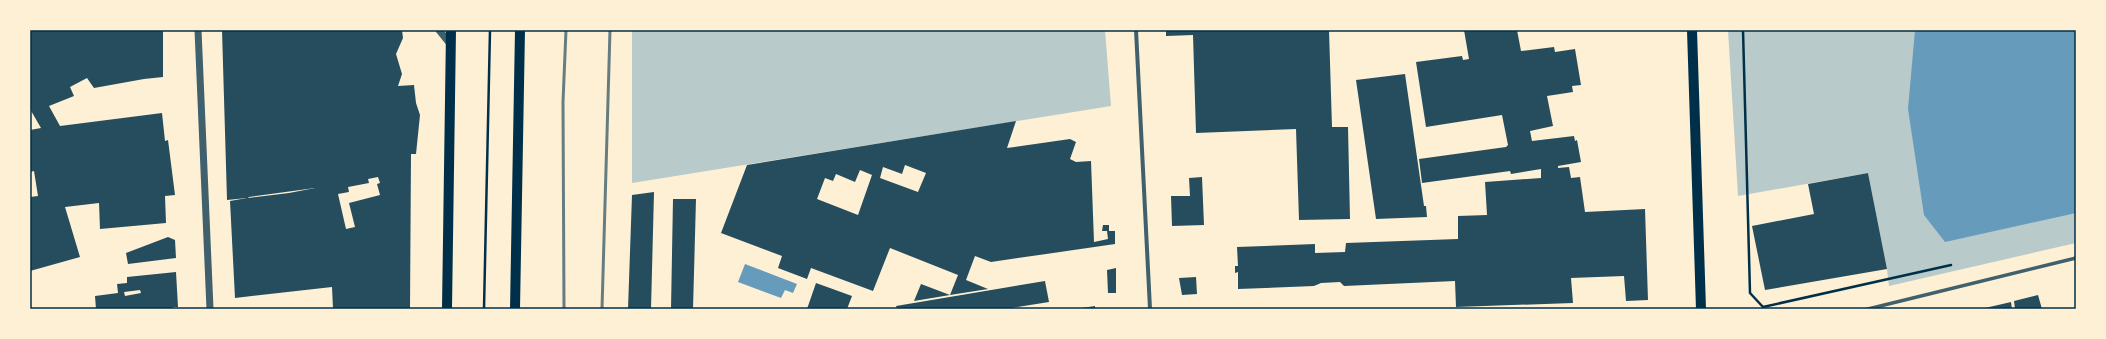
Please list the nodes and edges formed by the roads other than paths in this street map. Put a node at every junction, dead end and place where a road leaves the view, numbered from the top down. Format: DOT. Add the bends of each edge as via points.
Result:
graph roads {
  1 [pos="198,30"];
  2 [pos="439,30"];
  3 [pos="451,30"];
  4 [pos="520,30"];
  5 [pos="1136,30"];
  6 [pos="1692,30"];
  7 [pos="451,45"];
  8 [pos="2076,258"];
  9 [pos="210,309"];
  10 [pos="447,309"];
  11 [pos="515,309"];
  12 [pos="1150,309"];
  13 [pos="1701,309"];
  14 [pos="1868,309"];
  1 -- 9 [label="street"];
  2 -- 7 [label="street"];
  3 -- 7 [label="main road"];
  4 -- 11 [label="main road"];
  5 -- 12 [label="street"];
  6 -- 13 [label="main road"];
  7 -- 10 [label="main road"];
  8 -- 14 [label="street"];
}
